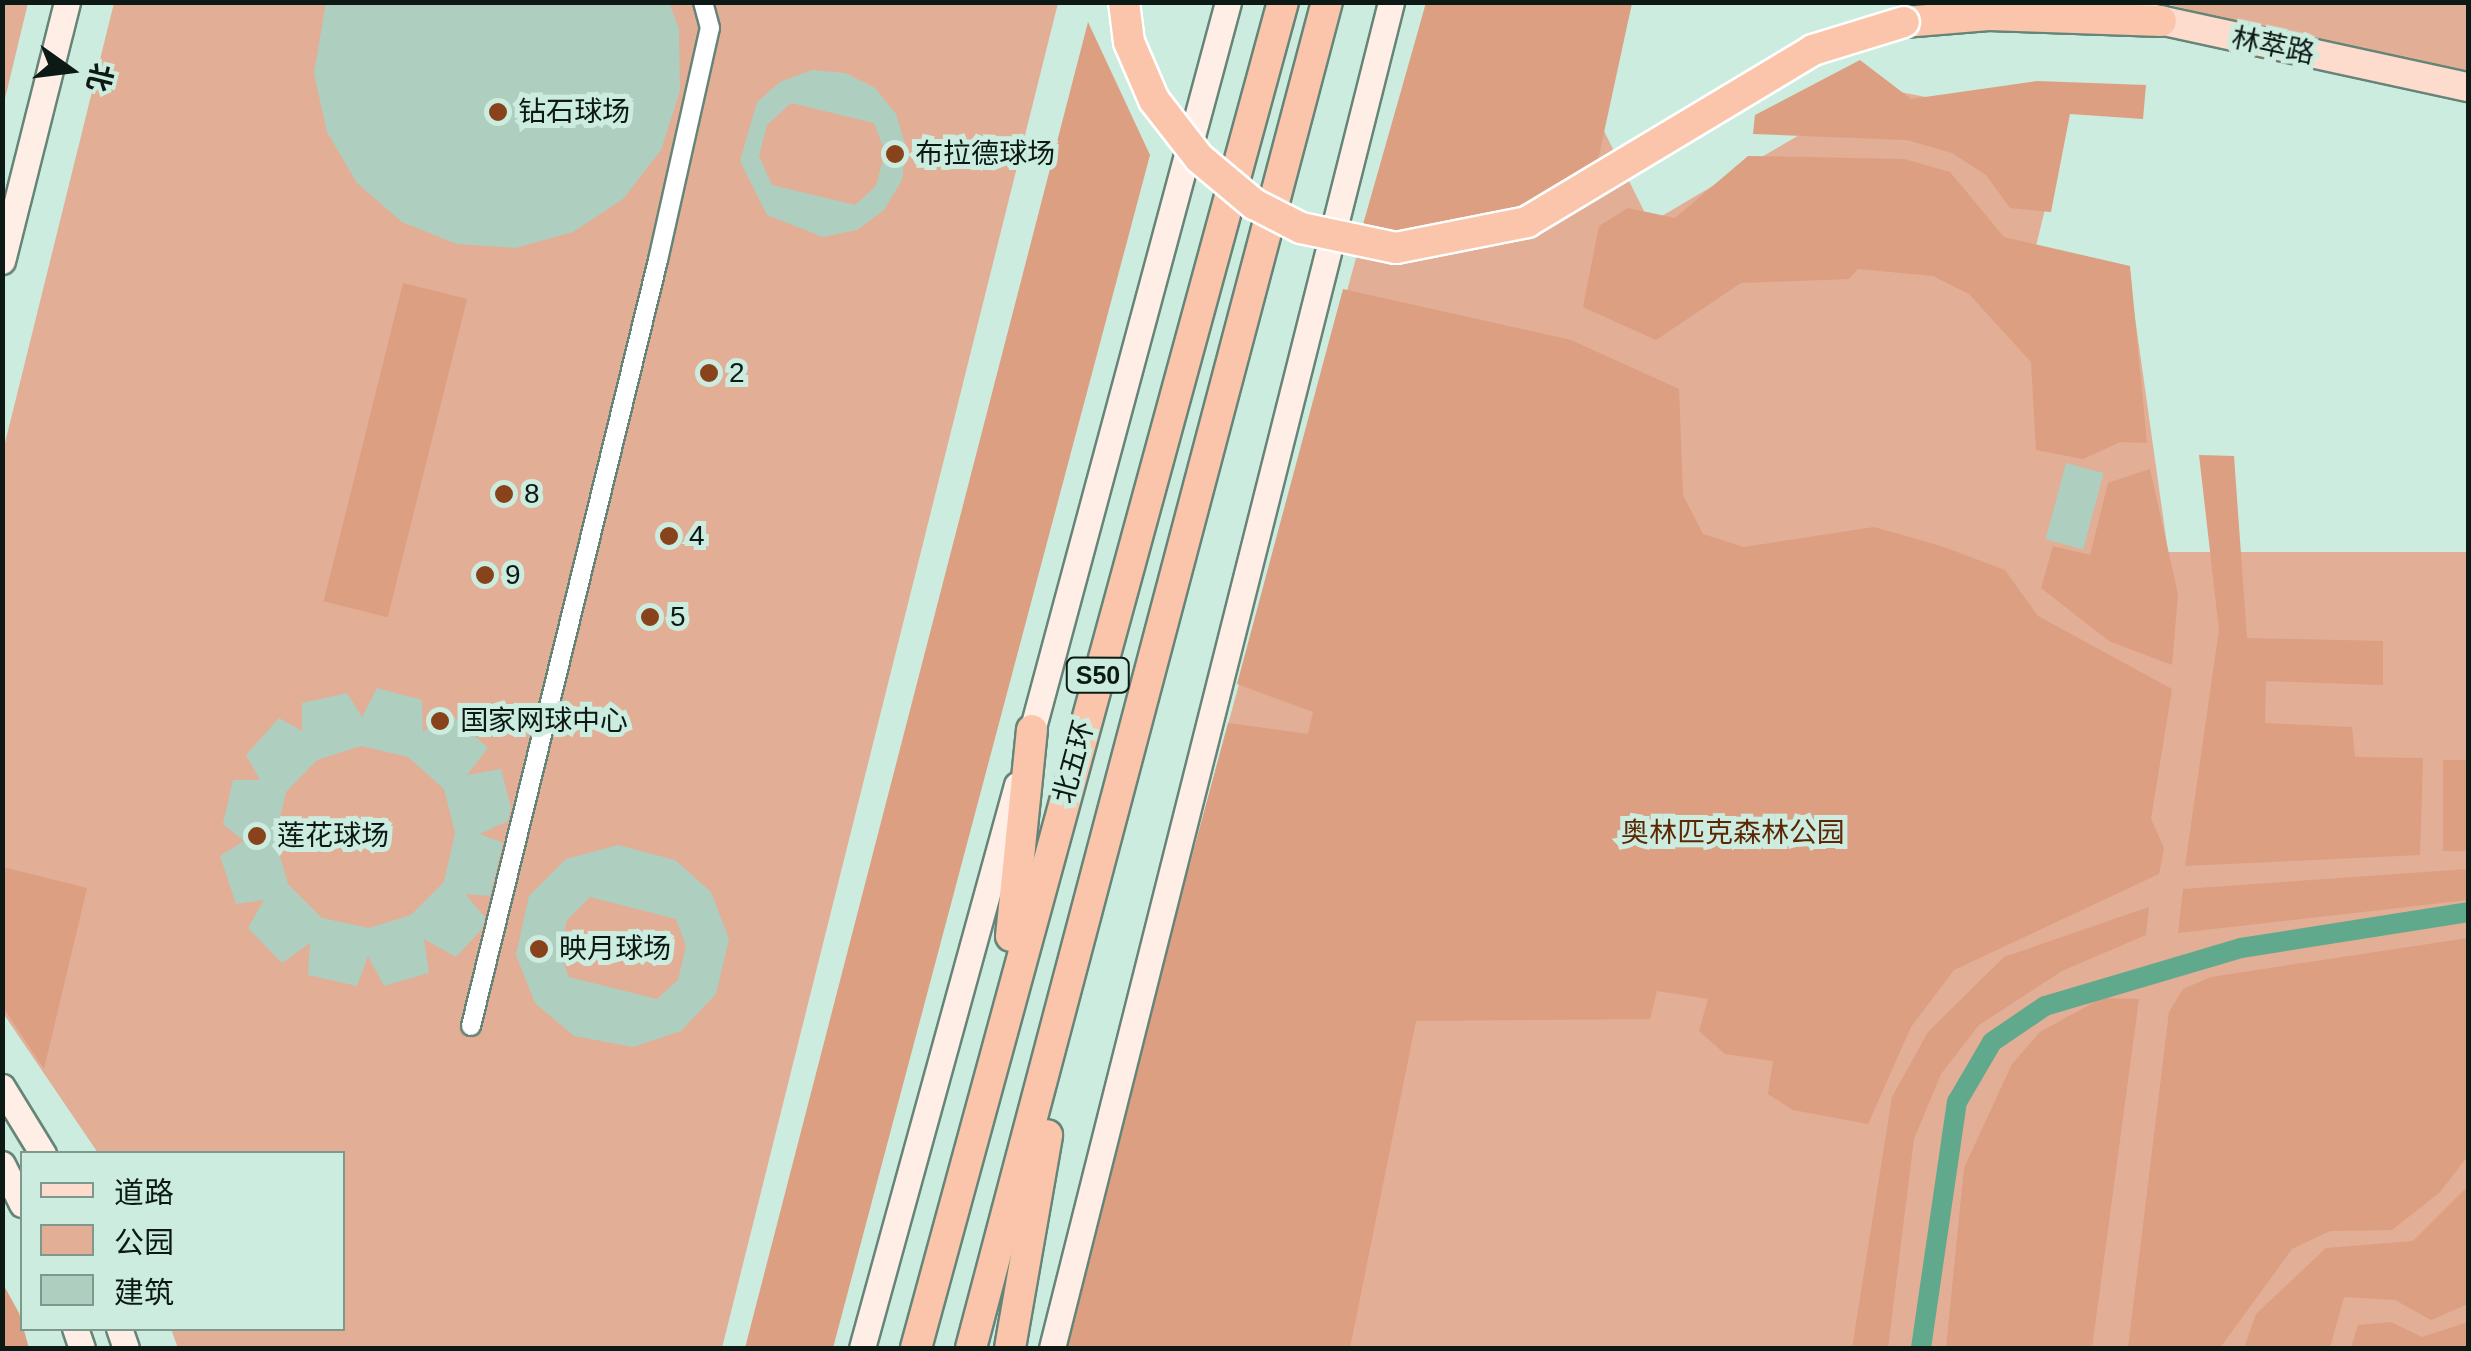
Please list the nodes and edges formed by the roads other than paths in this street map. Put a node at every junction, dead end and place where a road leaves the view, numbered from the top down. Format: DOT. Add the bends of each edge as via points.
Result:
graph roads {
  1 [pos="67,2"];
  2 [pos="703,2"];
  3 [pos="1124,2"];
  4 [pos="1228,2"];
  5 [pos="1282,2"];
  6 [pos="1327,2"];
  7 [pos="1390,2"];
  8 [pos="2077,2"];
  9 [pos="2161,21"];
  10 [pos="2468,87"];
  11 [pos="2,261"];
  12 [pos="1032,730"];
  13 [pos="1077,956"];
  14 [pos="1002,1024"];
  15 [pos="470,1026"];
  16 [pos="2,1088"];
  17 [pos="41,1151"];
  18 [pos="2,1164"];
  19 [pos="20,1200"];
  20 [pos="862,1348"];
  21 [pos="916,1348"];
  22 [pos="971,1348"];
  23 [pos="1010,1348"];
  24 [pos="1052,1348"];
  1 -- 11 [label="street"];
  2 -- 15 [label="street" via="710,28 658,260"];
  3 -- 9 [label="highway, bridge" via="1129,42 1154,100 1199,158 1254,204 1302,228 1396,248 1527,222 1812,50 1904,22 1988,15"];
  4 -- 12 [label="street"];
  5 -- 14 [label="highway, 北五环 / S50"];
  6 -- 13 [label="highway, 北五环 / S50"];
  7 -- 24 [label="street"];
  8 -- 9 [label="main road, 林萃路"];
  9 -- 10 [label="main road, 林萃路"];
  12 -- 14 [label="highway"];
  12 -- 20 [label="street"];
  13 -- 22 [label="highway, 北五环 / S50"];
  13 -- 23 [label="highway"];
  14 -- 21 [label="highway, 北五环 / S50"];
  16 -- 17 [label="street"];
  18 -- 19 [label="street"];
}
